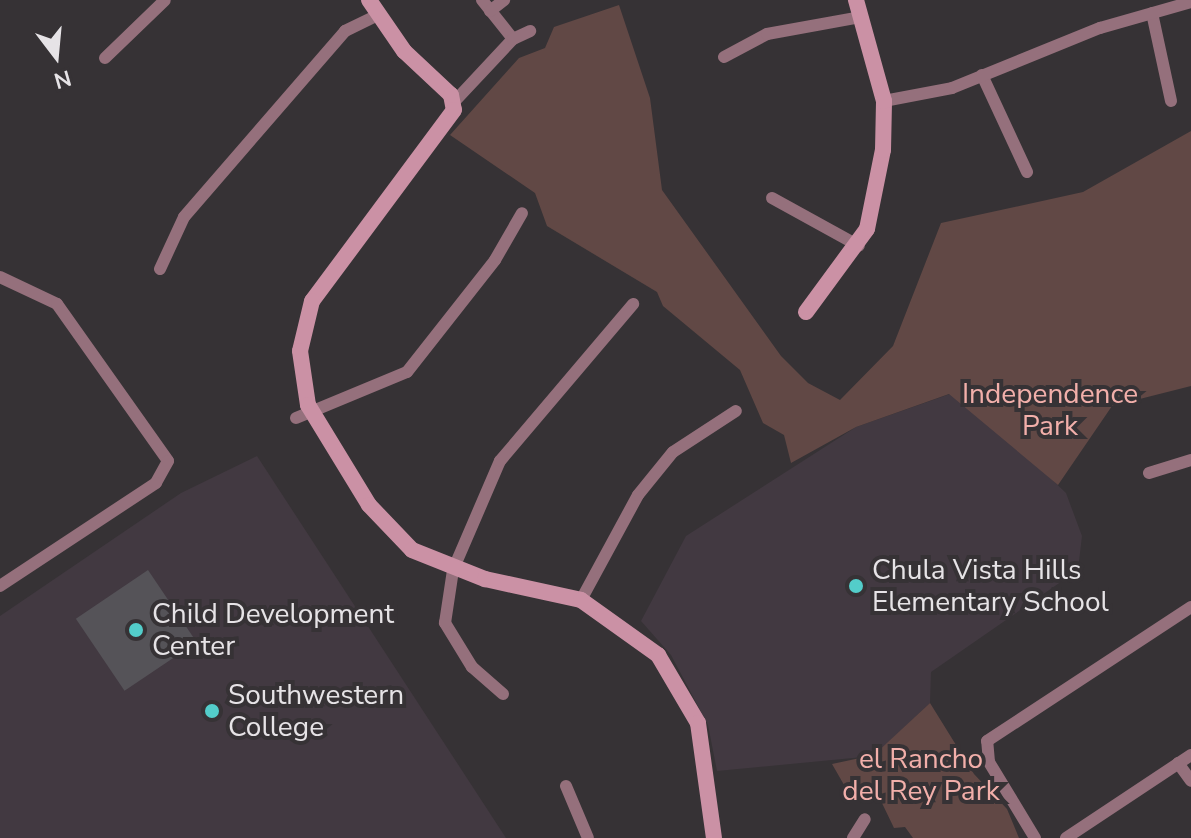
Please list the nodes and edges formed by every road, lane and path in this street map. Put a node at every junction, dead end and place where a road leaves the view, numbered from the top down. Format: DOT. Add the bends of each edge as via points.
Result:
graph roads {
  1 [pos="369,0"];
  2 [pos="482,0"];
  3 [pos="504,0"];
  4 [pos="856,0"];
  5 [pos="159,2"];
  6 [pos="1191,2"];
  7 [pos="490,11"];
  8 [pos="1152,13"];
  9 [pos="376,16"];
  10 [pos="861,17"];
  11 [pos="530,31"];
  12 [pos="513,39"];
  13 [pos="724,57"];
  14 [pos="105,58"];
  15 [pos="982,75"];
  16 [pos="884,101"];
  17 [pos="1171,101"];
  18 [pos="454,102"];
  19 [pos="1027,172"];
  20 [pos="772,198"];
  21 [pos="522,213"];
  22 [pos="859,246"];
  23 [pos="160,269"];
  24 [pos="0,277"];
  25 [pos="633,304"];
  26 [pos="806,312"];
  27 [pos="736,411"];
  28 [pos="304,417"];
  29 [pos="1191,460"];
  30 [pos="1149,473"];
  31 [pos="453,570"];
  32 [pos="0,586"];
  33 [pos="581,600"];
  34 [pos="1191,607"];
  35 [pos="503,694"];
  36 [pos="1191,755"];
  37 [pos="1178,763"];
  38 [pos="1191,781"];
  39 [pos="566,786"];
  40 [pos="865,819"];
  41 [pos="588,838"];
  42 [pos="714,838"];
  43 [pos="853,838"];
  44 [pos="1035,838"];
  45 [pos="1066,838"];
  1 -- 9 [label="street"];
  2 -- 7 [label="street"];
  3 -- 7 [label="street"];
  4 -- 10 [label="street"];
  5 -- 14 [label="street"];
  6 -- 8 [label="street"];
  7 -- 12 [label="street"];
  8 -- 15 [label="street"];
  8 -- 17 [label="street"];
  9 -- 18 [label="street"];
  9 -- 23 [label="street" via="345,31 183,219"];
  10 -- 13 [label="street" via="767,34"];
  10 -- 16 [label="street"];
  11 -- 12 [label="street"];
  12 -- 18 [label="street"];
  15 -- 16 [label="street"];
  15 -- 19 [label="street"];
  16 -- 22 [label="street" via="876,194"];
  18 -- 28 [label="street" via="451,116 312,301 300,361"];
  20 -- 22 [label="street"];
  21 -- 28 [label="street" via="495,260 407,372"];
  22 -- 26 [label="street"];
  24 -- 32 [label="street" via="57,304 165,451 166,471 156,483"];
  25 -- 31 [label="street" via="500,461"];
  27 -- 33 [label="street" via="679,447 638,495"];
  28 -- 31 [label="street" via="394,535"];
  29 -- 30 [label="street"];
  31 -- 33 [label="street"];
  31 -- 35 [label="street" via="445,623 472,667"];
  33 -- 42 [label="street" via="643,639 680,682 707,757"];
  34 -- 44 [label="street" via="987,741 989,762"];
  36 -- 37 [label="street"];
  37 -- 38 [label="street"];
  37 -- 45 [label="street"];
  39 -- 41 [label="street"];
  40 -- 43 [label="street"];
}
